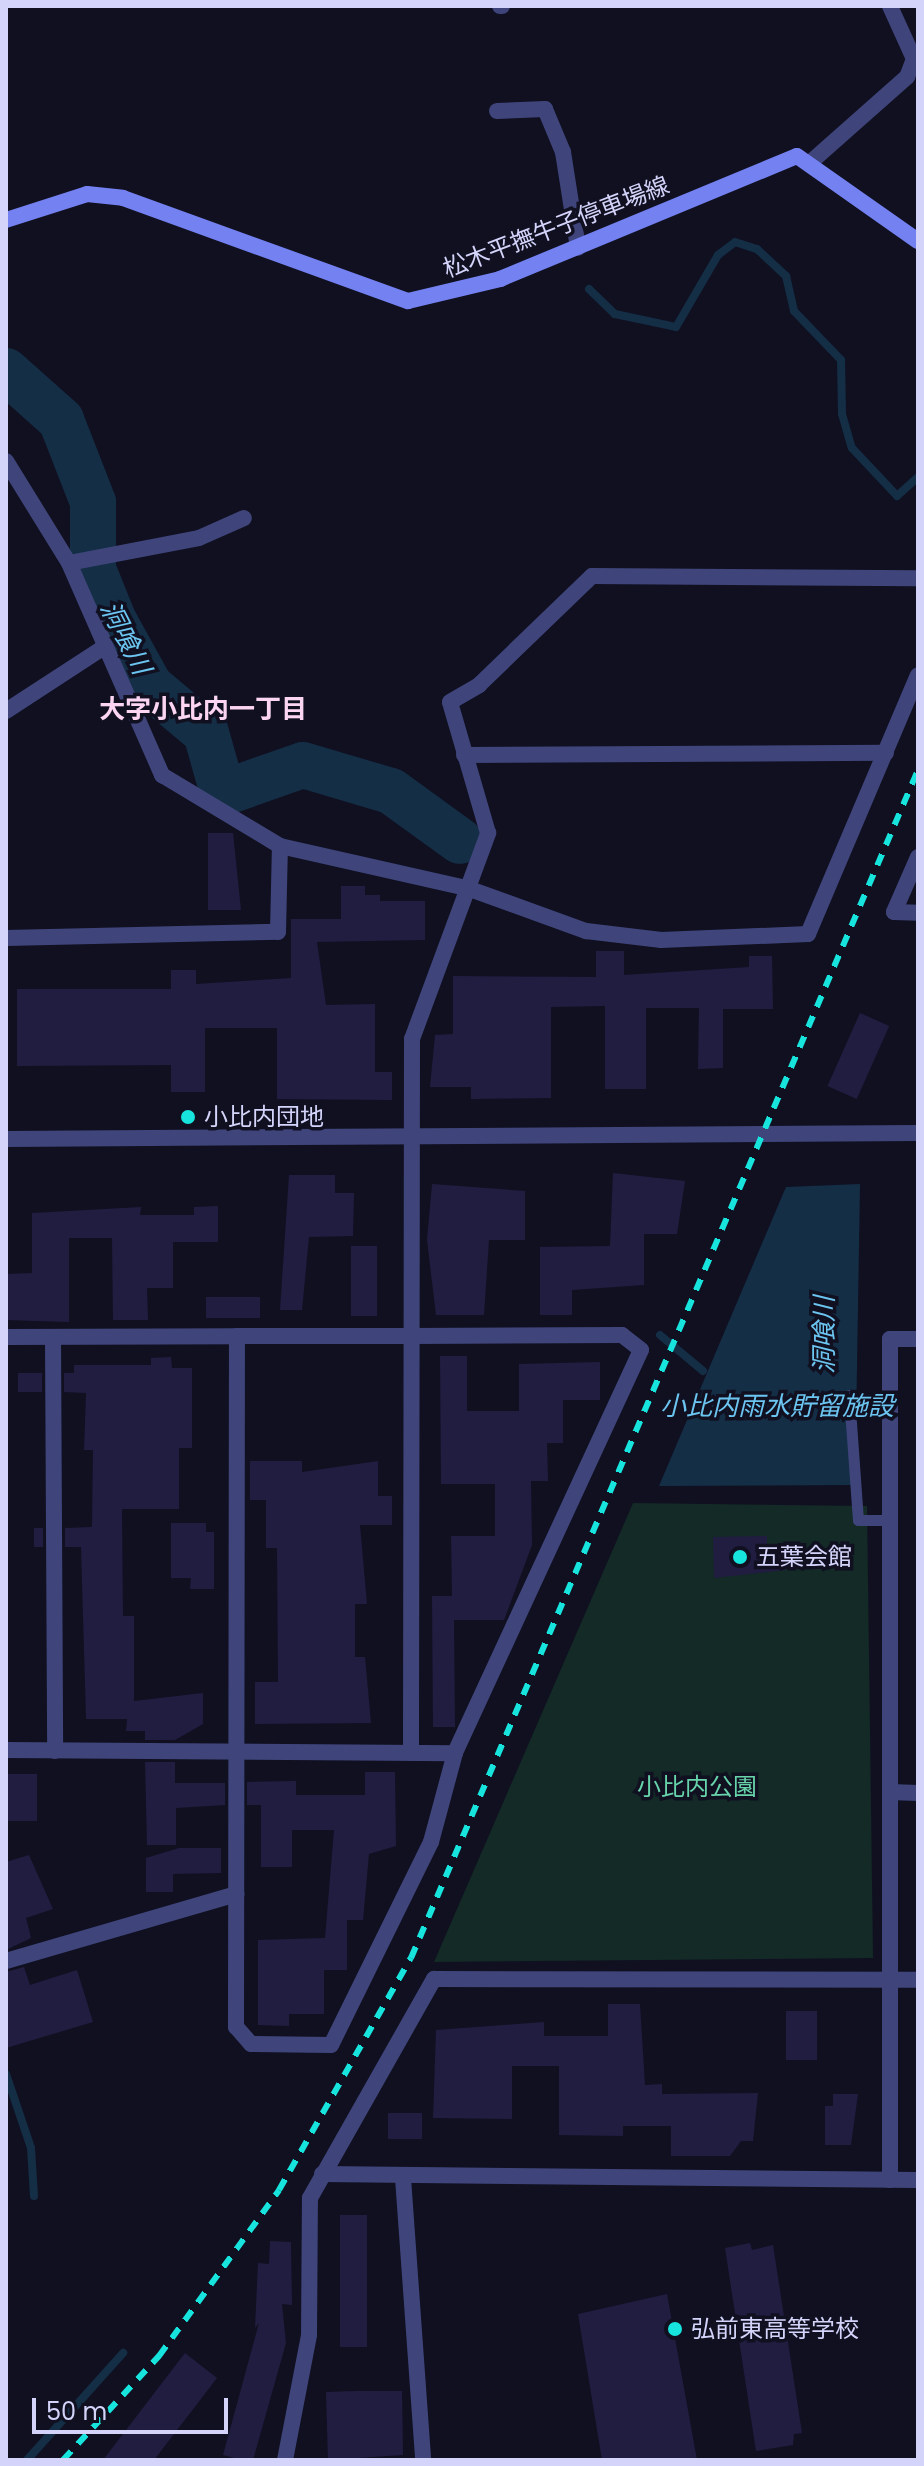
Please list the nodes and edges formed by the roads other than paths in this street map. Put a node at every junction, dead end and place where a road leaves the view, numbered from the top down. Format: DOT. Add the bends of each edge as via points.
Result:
graph roads {
  1 [pos="890,6"];
  2 [pos="914,74"];
  3 [pos="497,111"];
  4 [pos="812,161"];
  5 [pos="6,220"];
  6 [pos="918,241"];
  7 [pos="578,248"];
  8 [pos="6,461"];
  9 [pos="244,518"];
  10 [pos="75,562"];
  11 [pos="918,578"];
  12 [pos="104,647"];
  13 [pos="918,675"];
  14 [pos="6,711"];
  15 [pos="886,753"];
  16 [pos="464,755"];
  17 [pos="280,846"];
  18 [pos="918,857"];
  19 [pos="467,888"];
  20 [pos="918,913"];
  21 [pos="6,938"];
  22 [pos="918,1133"];
  23 [pos="409,1134"];
  24 [pos="6,1139"];
  25 [pos="237,1336"];
  26 [pos="410,1336"];
  27 [pos="6,1337"];
  28 [pos="53,1337"];
  29 [pos="918,1339"];
  30 [pos="849,1395"];
  31 [pos="890,1520"];
  32 [pos="6,1750"];
  33 [pos="55,1751"];
  34 [pos="237,1752"];
  35 [pos="411,1753"];
  36 [pos="455,1753"];
  37 [pos="890,1792"];
  38 [pos="918,1793"];
  39 [pos="236,1894"];
  40 [pos="6,1961"];
  41 [pos="890,1980"];
  42 [pos="918,1980"];
  43 [pos="322,2174"];
  44 [pos="403,2178"];
  45 [pos="890,2180"];
  46 [pos="918,2180"];
  47 [pos="285,2460"];
  48 [pos="423,2460"];
  1 -- 2 [label="street" via="914,59"];
  2 -- 4 [label="street"];
  3 -- 7 [label="street" via="545,109 563,152"];
  4 -- 6 [label="main road"];
  4 -- 7 [label="main road, 松木平撫牛子停車場線" via="797,156"];
  5 -- 7 [label="main road, 松木平撫牛子停車場線" via="87,194 123,198 408,301 500,279"];
  8 -- 10 [label="street"];
  9 -- 10 [label="street" via="199,538"];
  10 -- 12 [label="street"];
  11 -- 16 [label="street" via="592,576 479,685 450,702"];
  12 -- 14 [label="street"];
  12 -- 17 [label="street" via="162,775"];
  13 -- 15 [label="street"];
  15 -- 16 [label="street"];
  15 -- 19 [label="street" via="808,934 661,940 586,931"];
  16 -- 19 [label="street" via="488,833"];
  17 -- 19 [label="street"];
  17 -- 21 [label="street" via="278,932"];
  18 -- 20 [label="street" via="894,912"];
  19 -- 23 [label="street" via="412,1039"];
  22 -- 23 [label="street"];
  23 -- 24 [label="street"];
  23 -- 26 [label="street"];
  25 -- 26 [label="street"];
  25 -- 28 [label="street"];
  25 -- 34 [label="street"];
  26 -- 35 [label="street"];
  26 -- 36 [label="street" via="622,1335 641,1350"];
  27 -- 28 [label="street"];
  28 -- 33 [label="street"];
  29 -- 31 [label="street" via="890,1339"];
  30 -- 31 [label="lane" via="858,1520"];
  31 -- 37 [label="street"];
  32 -- 33 [label="street"];
  33 -- 34 [label="street"];
  34 -- 35 [label="street"];
  34 -- 39 [label="street"];
  35 -- 36 [label="street"];
  36 -- 39 [label="street" via="431,1842 331,2045 251,2044 236,2027"];
  37 -- 38 [label="street"];
  37 -- 41 [label="street"];
  39 -- 40 [label="street"];
  41 -- 42 [label="street"];
  41 -- 43 [label="street" via="434,1979"];
  41 -- 45 [label="street"];
  43 -- 44 [label="street"];
  43 -- 47 [label="street" via="310,2198 309,2335"];
  44 -- 45 [label="street"];
  44 -- 48 [label="street"];
  45 -- 46 [label="street"];
}
